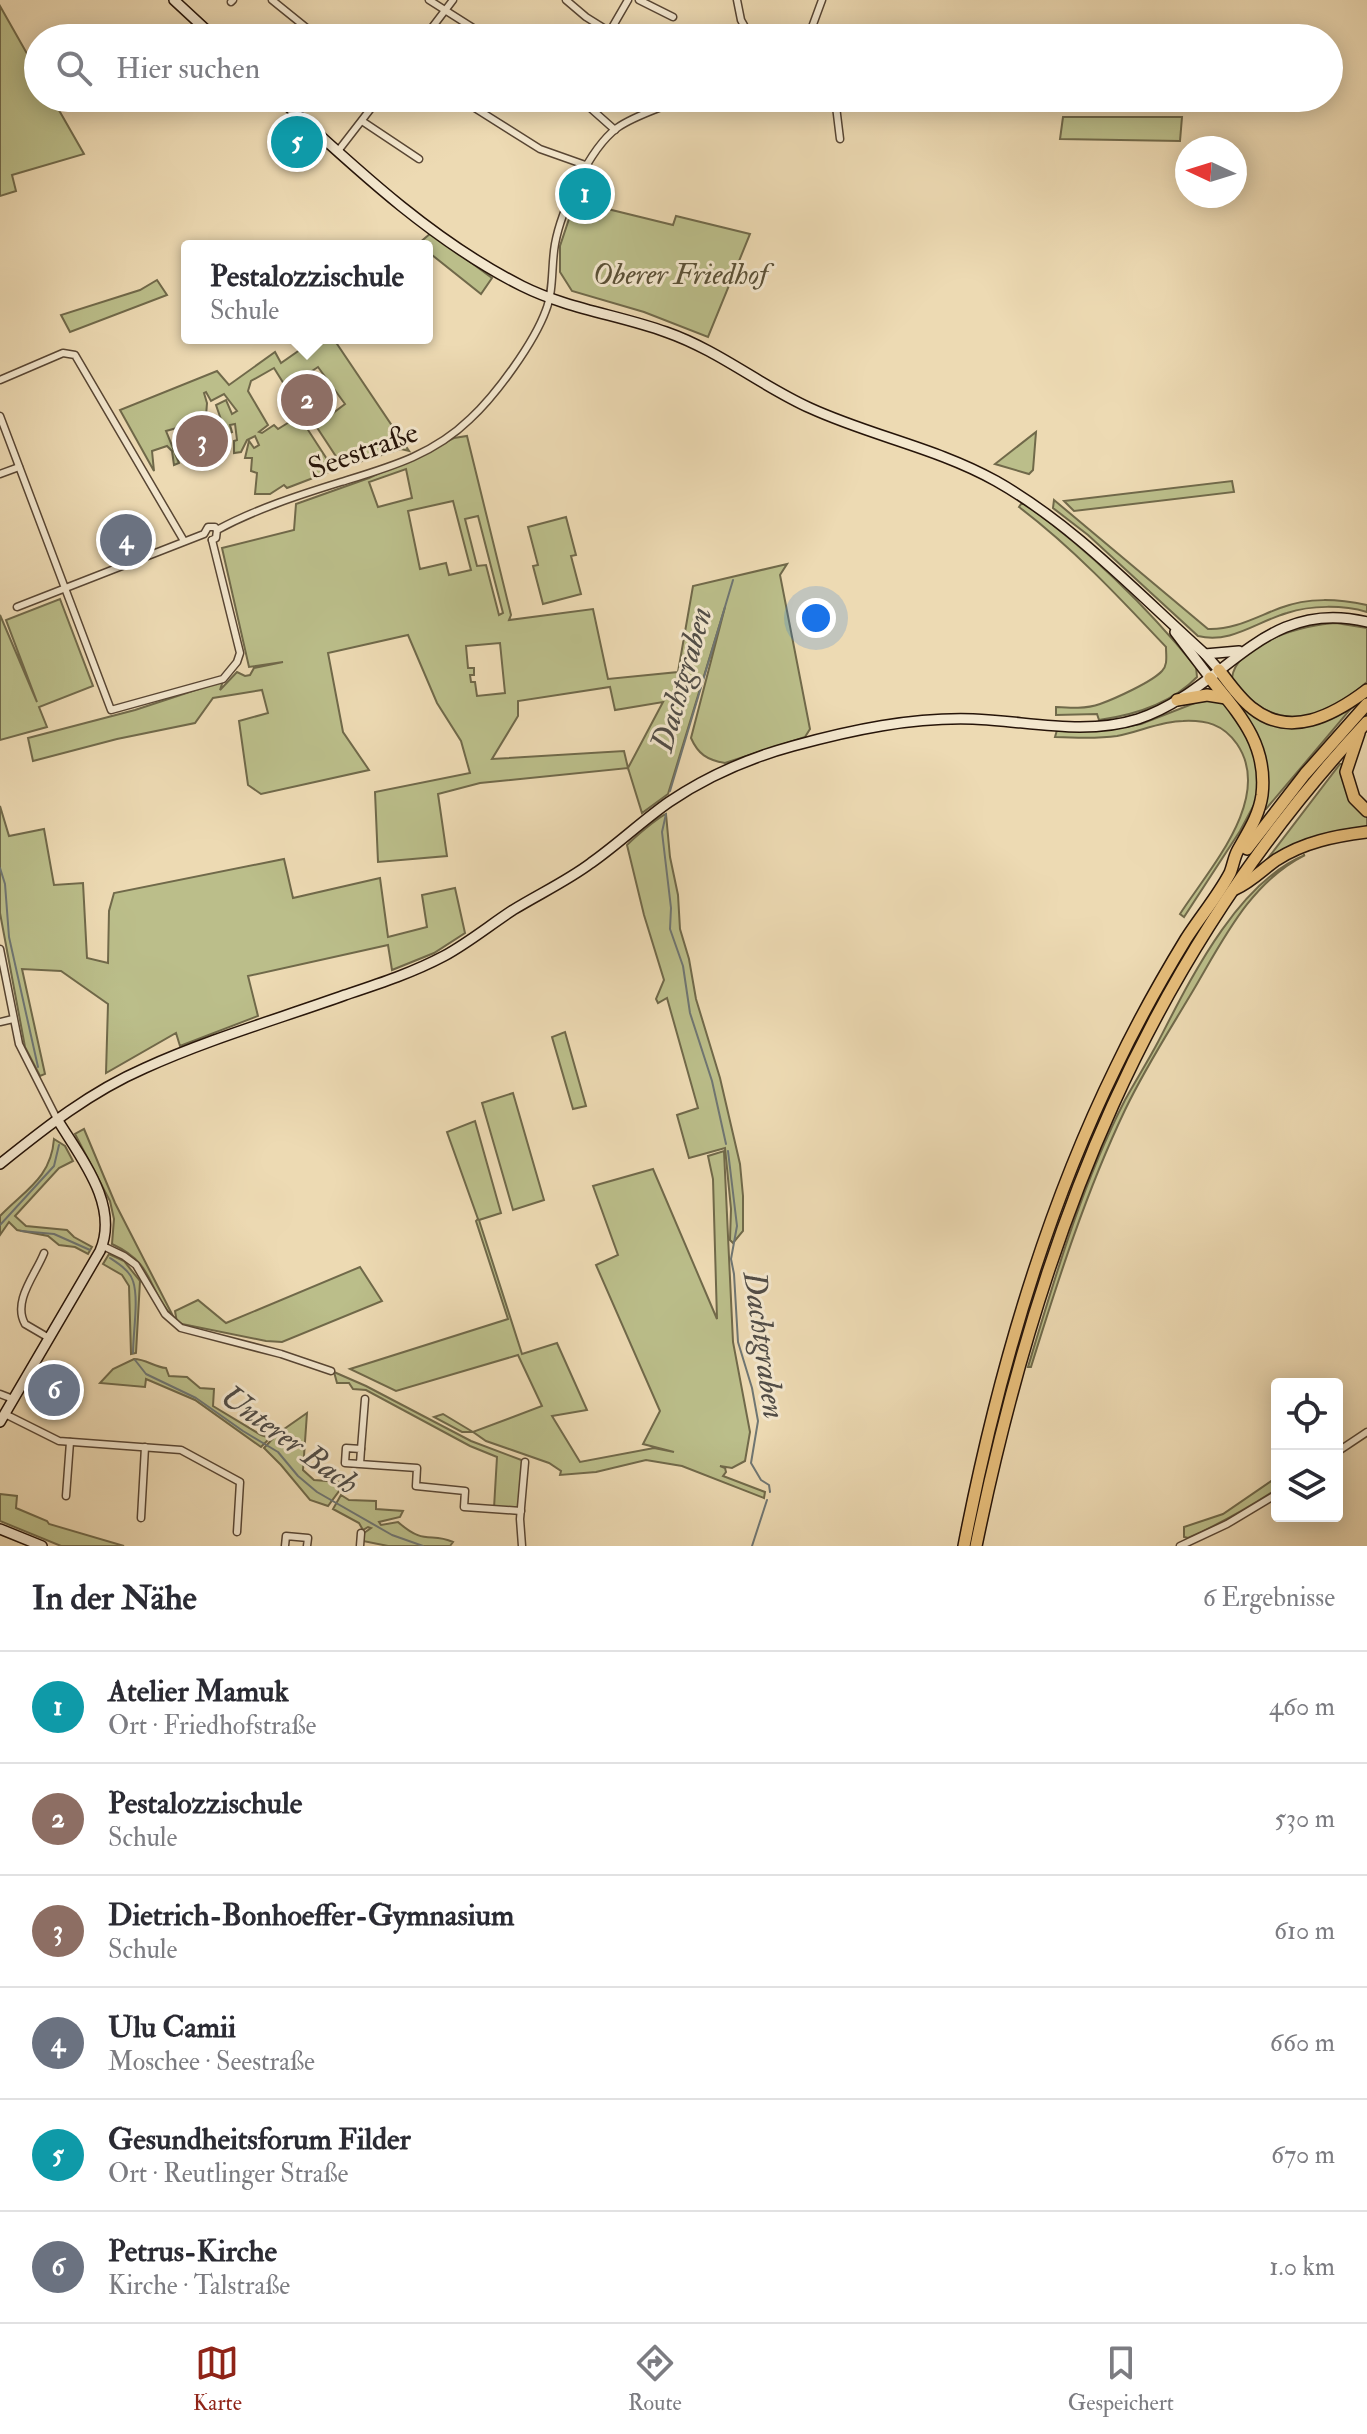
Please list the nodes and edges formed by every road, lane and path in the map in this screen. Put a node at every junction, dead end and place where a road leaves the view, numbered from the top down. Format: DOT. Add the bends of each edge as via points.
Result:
graph roads {
  1 [pos="174,0"];
  2 [pos="272,0"];
  3 [pos="429,0"];
  4 [pos="453,0"];
  5 [pos="566,0"];
  6 [pos="628,0"];
  7 [pos="639,0"];
  8 [pos="737,0"];
  9 [pos="822,0"];
  10 [pos="445,10"];
  11 [pos="673,17"];
  12 [pos="200,24"];
  13 [pos="302,24"];
  14 [pos="434,24"];
  15 [pos="467,24"];
  16 [pos="595,24"];
  17 [pos="614,24"];
  18 [pos="743,24"];
  19 [pos="813,24"];
  20 [pos="295,112"];
  21 [pos="369,112"];
  22 [pos="481,112"];
  23 [pos="595,112"];
  24 [pos="653,112"];
  25 [pos="837,112"];
  26 [pos="362,121"];
  27 [pos="615,130"];
  28 [pos="840,139"];
  29 [pos="338,151"];
  30 [pos="419,159"];
  31 [pos="588,166"];
  32 [pos="549,297"];
  33 [pos="0,380"];
  34 [pos="0,416"];
  35 [pos="19,467"];
  36 [pos="0,474"];
  37 [pos="217,530"];
  38 [pos="204,534"];
  39 [pos="212,540"];
  40 [pos="184,541"];
  41 [pos="65,589"];
  42 [pos="17,607"];
  43 [pos="1367,622"];
  44 [pos="1169,623"];
  45 [pos="1243,651"];
  46 [pos="1205,654"];
  47 [pos="1214,674"];
  48 [pos="1367,690"];
  49 [pos="1226,698"];
  50 [pos="1177,700"];
  51 [pos="1367,704"];
  52 [pos="1364,725"];
  53 [pos="1367,811"];
  54 [pos="1367,832"];
  55 [pos="1230,873"];
  56 [pos="1233,890"];
  57 [pos="0,949"];
  58 [pos="13,1019"];
  59 [pos="0,1022"];
  60 [pos="57,1119"];
  61 [pos="0,1164"];
  62 [pos="103,1246"];
  63 [pos="44,1253"];
  64 [pos="49,1338"];
  65 [pos="331,1371"];
  66 [pos="0,1394"];
  67 [pos="13,1399"];
  68 [pos="365,1399"];
  69 [pos="2,1418"];
  70 [pos="1367,1432"];
  71 [pos="70,1442"];
  72 [pos="145,1447"];
  73 [pos="361,1449"];
  74 [pos="1340,1450"];
  75 [pos="525,1462"];
  76 [pos="360,1464"];
  77 [pos="66,1496"];
  78 [pos="1271,1498"];
  79 [pos="521,1511"];
  80 [pos="141,1518"];
  81 [pos="0,1529"];
  82 [pos="237,1532"];
  83 [pos="361,1533"];
  84 [pos="522,1545"];
  85 [pos="42,1546"];
  86 [pos="285,1546"];
  87 [pos="307,1546"];
  88 [pos="360,1546"];
  89 [pos="964,1546"];
  90 [pos="976,1546"];
  91 [pos="1180,1546"];
  1 -- 12 [label="street"];
  2 -- 13 [label="street"];
  3 -- 10 [label="street"];
  4 -- 10 [label="street"];
  5 -- 16 [label="street"];
  6 -- 17 [label="street"];
  7 -- 11 [label="street"];
  8 -- 18 [label="street"];
  9 -- 19 [label="street"];
  10 -- 14 [label="street"];
  10 -- 15 [label="street"];
  20 -- 29 [label="street"];
  21 -- 26 [label="street"];
  22 -- 31 [label="street" via="540,149"];
  23 -- 27 [label="street"];
  24 -- 27 [label="street"];
  25 -- 28 [label="street"];
  26 -- 29 [label="street"];
  26 -- 30 [label="street"];
  27 -- 31 [label="street, Seestraße"];
  29 -- 32 [label="street" via="463,251"];
  31 -- 32 [label="street, Seestraße" via="556,237"];
  32 -- 37 [label="street, Seestraße" via="540,325 502,382 439,446"];
  32 -- 44 [label="street" via="665,331 809,407 944,456 1003,485 1087,547"];
  33 -- 40 [label="street" via="63,353 75,355"];
  34 -- 35 [label="street"];
  35 -- 36 [label="street"];
  35 -- 41 [label="street"];
  37 -- 38 [label="street, Seestraße" via="210,526"];
  37 -- 39 [label="street"];
  38 -- 39 [label="street"];
  38 -- 40 [label="street, Seestraße"];
  39 -- 41 [label="street" via="240,653 223,679 111,710"];
  40 -- 41 [label="street, Seestraße"];
  41 -- 42 [label="street, Seestraße"];
  43 -- 45 [label="street" via="1305,620"];
  44 -- 46 [label="street"];
  44 -- 47 [label="street"];
  45 -- 46 [label="street"];
  45 -- 47 [label="street"];
  46 -- 47 [label="street"];
  47 -- 48 [label="highway" via="1253,710 1282,722 1328,715"];
  47 -- 49 [label="highway"];
  47 -- 50 [label="street"];
  49 -- 50 [label="highway"];
  49 -- 55 [label="highway" via="1253,735 1262,775 1259,806"];
  50 -- 60 [label="street" via="1118,725 940,719 890,724 770,753 678,796 588,866 439,959 149,1066"];
  51 -- 55 [label="highway" via="1305,774"];
  52 -- 53 [label="highway" via="1346,772 1354,798"];
  52 -- 56 [label="highway"];
  54 -- 56 [label="highway" via="1308,844"];
  55 -- 89 [label="highway" via="1134,1031 1071,1167 1012,1341"];
  56 -- 90 [label="highway" via="1142,1042 1084,1169 1024,1344"];
  57 -- 58 [label="street"];
  58 -- 59 [label="street"];
  58 -- 60 [label="street" via="22,1053"];
  60 -- 61 [label="street"];
  60 -- 62 [label="street" via="103,1202"];
  62 -- 64 [label="street"];
  62 -- 65 [label="street" via="136,1265 165,1314 181,1328"];
  63 -- 64 [label="street" via="21,1312 25,1324"];
  64 -- 67 [label="street"];
  66 -- 67 [label="street"];
  67 -- 69 [label="street"];
  68 -- 73 [label="street"];
  69 -- 71 [label="street"];
  70 -- 74 [label="street"];
  71 -- 72 [label="street"];
  71 -- 77 [label="street"];
  72 -- 80 [label="street"];
  72 -- 82 [label="street" via="181,1450 240,1482"];
  73 -- 76 [label="street"];
  73 -- 76 [label="street" via="346,1448 345,1463"];
  75 -- 79 [label="street"];
  76 -- 79 [label="street" via="417,1468 416,1486 465,1491 464,1507"];
  78 -- 91 [label="street"];
  79 -- 84 [label="street"];
  81 -- 85 [label="street"];
  83 -- 88 [label="street"];
  86 -- 87 [label="street" via="286,1536 308,1538"];
}
